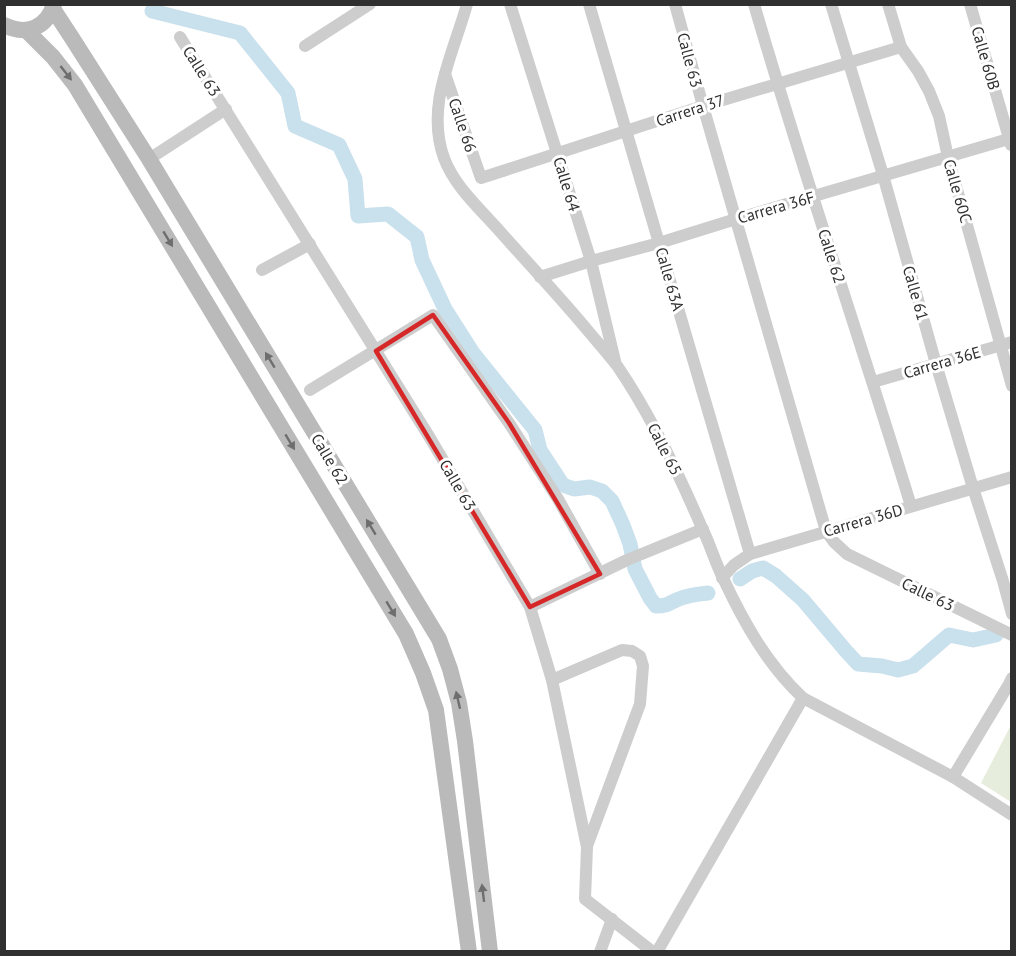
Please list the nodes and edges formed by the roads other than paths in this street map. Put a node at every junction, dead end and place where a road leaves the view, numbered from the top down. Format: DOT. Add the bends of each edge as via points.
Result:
graph roads {
  1 [pos="370,4"];
  2 [pos="467,4"];
  3 [pos="510,4"];
  4 [pos="589,4"];
  5 [pos="675,4"];
  6 [pos="754,4"];
  7 [pos="831,4"];
  8 [pos="888,4"];
  9 [pos="970,4"];
  10 [pos="53,7"];
  11 [pos="4,25"];
  12 [pos="26,30"];
  13 [pos="180,37"];
  14 [pos="306,46"];
  15 [pos="901,47"];
  16 [pos="848,63"];
  17 [pos="444,72"];
  18 [pos="777,83"];
  19 [pos="703,106"];
  20 [pos="226,109"];
  21 [pos="627,131"];
  22 [pos="1011,141"];
  23 [pos="558,153"];
  24 [pos="948,157"];
  25 [pos="149,159"];
  26 [pos="883,176"];
  27 [pos="481,178"];
  28 [pos="813,196"];
  29 [pos="736,219"];
  30 [pos="659,243"];
  31 [pos="310,244"];
  32 [pos="591,261"];
  33 [pos="262,270"];
  34 [pos="540,277"];
  35 [pos="1006,344"];
  36 [pos="376,351"];
  37 [pos="936,364"];
  38 [pos="616,365"];
  39 [pos="873,382"];
  40 [pos="1011,386"];
  41 [pos="310,390"];
  42 [pos="1011,477"];
  43 [pos="973,488"];
  44 [pos="911,506"];
  45 [pos="703,529"];
  46 [pos="826,531"];
  47 [pos="750,554"];
  48 [pos="600,574"];
  49 [pos="722,578"];
  50 [pos="1007,583"];
  51 [pos="530,607"];
  52 [pos="1011,615"];
  53 [pos="1011,635"];
  54 [pos="1011,678"];
  55 [pos="552,680"];
  56 [pos="804,698"];
  57 [pos="953,777"];
  58 [pos="1011,815"];
  59 [pos="587,847"];
  60 [pos="612,919"];
  61 [pos="469,951"];
  62 [pos="490,951"];
  63 [pos="600,951"];
  64 [pos="655,951"];
  1 -- 14 [label="street"];
  2 -- 17 [label="street, Calle 65"];
  3 -- 23 [label="street, Calle 64"];
  4 -- 21 [label="street, Calle 63A"];
  5 -- 19 [label="street, Calle 63"];
  6 -- 18 [label="street, Calle 62"];
  7 -- 16 [label="street, Calle 61"];
  8 -- 15 [label="street, Calle 60C"];
  9 -- 22 [label="street, Calle 60B"];
  10 -- 12 [label="main road" via="42,23"];
  10 -- 25 [label="main road, Calle 62"];
  11 -- 12 [label="main road"];
  12 -- 61 [label="main road, Calle 62, one-way" via="75,85 406,634 436,710"];
  13 -- 20 [label="street, Calle 63"];
  15 -- 16 [label="street, Carrera 37"];
  15 -- 24 [label="street, Calle 60C" via="929,91"];
  16 -- 18 [label="street, Carrera 37"];
  16 -- 26 [label="street, Calle 61"];
  17 -- 27 [label="street, Calle 66"];
  17 -- 34 [label="street, Calle 65" via="437,132 444,160 460,187"];
  18 -- 19 [label="street, Carrera 37"];
  18 -- 28 [label="street, Calle 62"];
  19 -- 21 [label="street, Carrera 37"];
  19 -- 29 [label="street, Calle 63"];
  20 -- 25 [label="street"];
  20 -- 31 [label="street, Calle 63"];
  21 -- 23 [label="street, Carrera 37"];
  21 -- 30 [label="street, Calle 63A"];
  22 -- 24 [label="street, Carrera 36F"];
  23 -- 27 [label="street, Carrera 37"];
  23 -- 32 [label="street, Calle 64"];
  24 -- 26 [label="street, Carrera 36F"];
  24 -- 35 [label="street, Calle 60C"];
  62 -- 25 [label="main road, Calle 62, one-way" via="459,703 439,639"];
  26 -- 28 [label="street, Carrera 36F"];
  26 -- 37 [label="street, Calle 61"];
  28 -- 29 [label="street, Carrera 36F"];
  28 -- 39 [label="street, Calle 62"];
  29 -- 30 [label="street, Carrera 36F"];
  29 -- 46 [label="street, Calle 63"];
  30 -- 32 [label="street, Carrera 36F"];
  30 -- 47 [label="street, Calle 63A"];
  31 -- 33 [label="street"];
  31 -- 36 [label="street, Calle 63"];
  32 -- 34 [label="street, Carrera 36F"];
  32 -- 38 [label="street, Calle 64"];
  34 -- 38 [label="street, Calle 65"];
  35 -- 37 [label="street, Carrera 36E"];
  35 -- 40 [label="street, Calle 60C"];
  36 -- 41 [label="street"];
  36 -- 48 [label="street" via="433,315 509,423"];
  36 -- 51 [label="street, Calle 63"];
  37 -- 39 [label="street, Carrera 36E"];
  37 -- 43 [label="street, Calle 61"];
  38 -- 45 [label="street, Calle 65" via="648,416"];
  39 -- 44 [label="street, Calle 62"];
  42 -- 43 [label="street, Carrera 36D"];
  43 -- 44 [label="street, Carrera 36D"];
  43 -- 50 [label="street, Calle 61"];
  44 -- 46 [label="street, Carrera 36D"];
  45 -- 48 [label="street"];
  45 -- 49 [label="street, Calle 65"];
  46 -- 47 [label="street, Carrera 36D"];
  46 -- 53 [label="street, Calle 63" via="847,554"];
  47 -- 49 [label="street, Carrera 36D"];
  48 -- 51 [label="street"];
  49 -- 56 [label="street, Calle 65" via="757,643"];
  50 -- 52 [label="street"];
  51 -- 55 [label="street, Calle 63"];
  54 -- 57 [label="street"];
  55 -- 59 [label="street, Calle 63"];
  55 -- 59 [label="street" via="622,650 640,656 643,666 640,704"];
  56 -- 57 [label="street, Calle 65"];
  56 -- 64 [label="street, Calle 63"];
  57 -- 58 [label="street, Calle 65"];
  59 -- 60 [label="street, Calle 63" via="585,898"];
  60 -- 63 [label="street"];
  60 -- 64 [label="street, Calle 63"];
}
